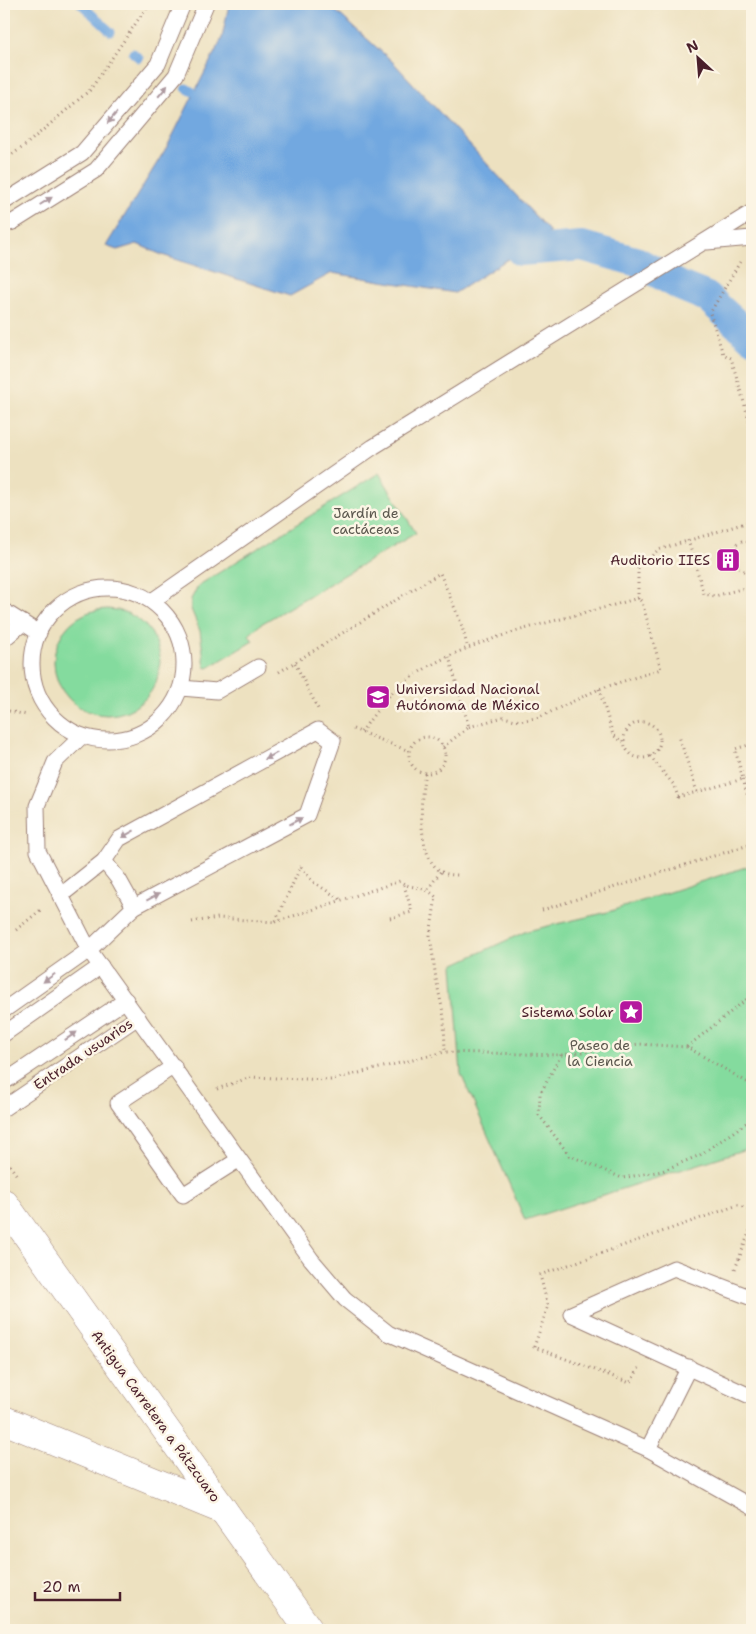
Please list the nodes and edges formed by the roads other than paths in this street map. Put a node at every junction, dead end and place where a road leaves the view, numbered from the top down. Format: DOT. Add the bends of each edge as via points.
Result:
graph roads {
  1 [pos="183,4"];
  2 [pos="206,4"];
  3 [pos="4,202"];
  4 [pos="752,212"];
  5 [pos="4,225"];
  6 [pos="752,238"];
  7 [pos="705,242"];
  8 [pos="152,601"];
  9 [pos="4,610"];
  10 [pos="23,623"];
  11 [pos="38,633"];
  12 [pos="4,639"];
  13 [pos="258,667"];
  14 [pos="181,688"];
  15 [pos="82,736"];
  16 [pos="104,861"];
  17 [pos="60,896"];
  18 [pos="134,907"];
  19 [pos="89,950"];
  20 [pos="101,966"];
  21 [pos="126,1000"];
  22 [pos="4,1010"];
  23 [pos="138,1017"];
  24 [pos="4,1034"];
  25 [pos="174,1066"];
  26 [pos="4,1082"];
  27 [pos="4,1108"];
  28 [pos="238,1160"];
  29 [pos="4,1203"];
  30 [pos="752,1298"];
  31 [pos="689,1368"];
  32 [pos="752,1396"];
  33 [pos="4,1420"];
  34 [pos="648,1449"];
  35 [pos="752,1507"];
  36 [pos="223,1510"];
  37 [pos="309,1630"];
  1 -- 3 [label="lane, one-way" via="158,64 82,154"];
  5 -- 2 [label="lane, one-way" via="96,170 176,75"];
  4 -- 7 [label="lane"];
  6 -- 7 [label="lane"];
  7 -- 8 [label="lane" via="373,448"];
  8 -- 11 [label="lane" via="132,592 109,588 88,591 56,610"];
  8 -- 14 [label="lane" via="170,618 181,639 185,664"];
  9 -- 10 [label="lane"];
  10 -- 11 [label="lane"];
  10 -- 12 [label="lane"];
  11 -- 15 [label="lane" via="32,657 34,682 43,705 60,724"];
  13 -- 14 [label="lane" via="217,691"];
  14 -- 15 [label="lane" via="170,710 153,727 131,738 106,741"];
  15 -- 17 [label="lane" via="55,762 37,806 38,851"];
  16 -- 17 [label="lane"];
  16 -- 18 [label="lane"];
  18 -- 16 [label="lane, one-way" via="307,815 333,741 318,730 119,839"];
  17 -- 19 [label="lane"];
  18 -- 19 [label="lane"];
  19 -- 20 [label="lane"];
  19 -- 22 [label="lane, one-way"];
  20 -- 21 [label="lane"];
  20 -- 24 [label="lane"];
  21 -- 23 [label="lane"];
  26 -- 21 [label="lane, one-way"];
  23 -- 25 [label="lane"];
  23 -- 27 [label="lane, Entrada usuarios"];
  25 -- 28 [label="lane"];
  25 -- 28 [label="lane" via="118,1104 182,1195"];
  28 -- 34 [label="lane" via="316,1266 345,1299 388,1333"];
  29 -- 36 [label="main road, Antigua Carretera a Pátzcuaro"];
  30 -- 31 [label="lane" via="674,1268 571,1314"];
  31 -- 32 [label="lane"];
  31 -- 34 [label="lane"];
  33 -- 36 [label="main road"];
  34 -- 35 [label="lane"];
  36 -- 37 [label="main road, Antigua Carretera a Pátzcuaro"];
}
